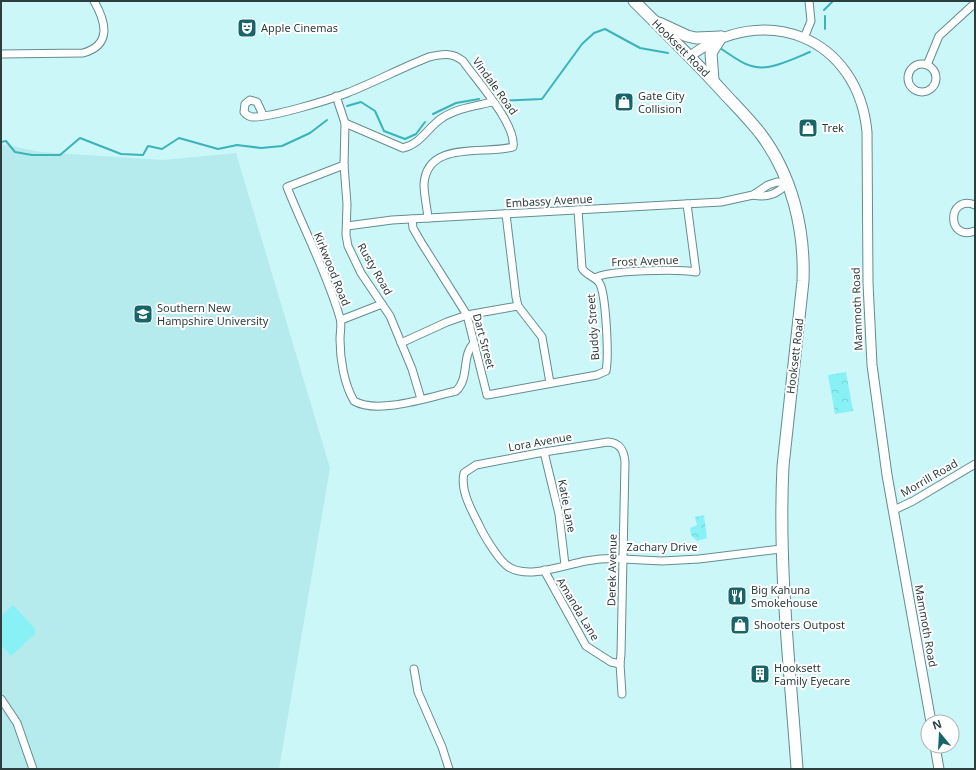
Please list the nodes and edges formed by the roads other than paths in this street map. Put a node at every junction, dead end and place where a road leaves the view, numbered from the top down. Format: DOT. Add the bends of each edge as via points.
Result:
graph roads {
  1 [pos="94,1"];
  2 [pos="634,1"];
  3 [pos="810,1"];
  4 [pos="975,3"];
  5 [pos="652,19"];
  6 [pos="721,37"];
  7 [pos="804,38"];
  8 [pos="1,54"];
  9 [pos="689,57"];
  10 [pos="927,65"];
  11 [pos="713,80"];
  12 [pos="336,96"];
  13 [pos="492,102"];
  14 [pos="263,115"];
  15 [pos="345,123"];
  16 [pos="344,165"];
  17 [pos="788,183"];
  18 [pos="753,195"];
  19 [pos="688,204"];
  20 [pos="975,205"];
  21 [pos="578,210"];
  22 [pos="506,214"];
  23 [pos="428,218"];
  24 [pos="412,219"];
  25 [pos="347,226"];
  26 [pos="975,231"];
  27 [pos="595,278"];
  28 [pos="382,304"];
  29 [pos="518,306"];
  30 [pos="467,315"];
  31 [pos="341,320"];
  32 [pos="401,343"];
  33 [pos="474,343"];
  34 [pos="550,384"];
  35 [pos="421,399"];
  36 [pos="621,448"];
  37 [pos="544,452"];
  38 [pos="975,464"];
  39 [pos="464,473"];
  40 [pos="894,510"];
  41 [pos="781,549"];
  42 [pos="623,559"];
  43 [pos="565,565"];
  44 [pos="544,570"];
  45 [pos="620,664"];
  46 [pos="414,669"];
  47 [pos="622,694"];
  48 [pos="1,698"];
  49 [pos="930,714"];
  50 [pos="936,754"];
  51 [pos="33,769"];
  52 [pos="449,769"];
  53 [pos="797,769"];
  54 [pos="939,769"];
  1 -- 8 [label="street" via="105,25 102,40 91,51"];
  2 -- 5 [label="main road, Hooksett Road"];
  3 -- 7 [label="street" via="811,21"];
  4 -- 10 [label="street" via="944,30 935,42"];
  5 -- 6 [label="main road" via="687,36"];
  5 -- 9 [label="main road, Hooksett Road"];
  6 -- 7 [label="main road, Mammoth Road" via="763,29"];
  6 -- 9 [label="main road, Mammoth Road"];
  6 -- 11 [label="main road" via="711,53"];
  7 -- 40 [label="main road, Mammoth Road" via="830,53 846,70 858,92 866,116 868,283 872,365"];
  9 -- 11 [label="main road, Hooksett Road"];
  10 -- 10 [label="street" via="916,66 908,75 909,84 917,92 928,92 936,84 936,72"];
  11 -- 17 [label="main road, Hooksett Road" via="760,133"];
  12 -- 13 [label="street, Vindale Road" via="408,65 443,54 458,56"];
  12 -- 14 [label="street, Vindale Road"];
  12 -- 15 [label="street, Rusty Road"];
  13 -- 15 [label="street" via="457,110 444,117 417,142 403,148"];
  13 -- 23 [label="street, Vindale Road" via="507,121 513,134 513,147 504,150 452,152 438,158 428,170 424,184"];
  15 -- 16 [label="street, Rusty Road"];
  16 -- 25 [label="street, Rusty Road"];
  16 -- 31 [label="street, Kirkwood Road" via="287,187 334,297"];
  17 -- 18 [label="street, Embassy Avenue" via="777,182 768,185"];
  17 -- 18 [label="street, Embassy Avenue" via="780,192 769,196"];
  17 -- 41 [label="main road, Hooksett Road" via="799,224 803,267 783,466"];
  18 -- 19 [label="street, Embassy Avenue" via="733,200"];
  19 -- 21 [label="street, Embassy Avenue"];
  19 -- 27 [label="street, Frost Avenue" via="696,272 606,273"];
  20 -- 26 [label="street" via="962,205 953,218 956,227 961,231"];
  21 -- 22 [label="street, Embassy Avenue"];
  21 -- 27 [label="street, Buddy Street" via="582,268 586,274"];
  22 -- 23 [label="street, Embassy Avenue"];
  22 -- 29 [label="street"];
  23 -- 24 [label="street, Embassy Avenue"];
  24 -- 25 [label="street, Embassy Avenue"];
  24 -- 30 [label="street, Dart Street" via="421,242"];
  25 -- 28 [label="street, Rusty Road" via="346,235 351,253"];
  27 -- 34 [label="street, Buddy Street" via="601,285 606,371"];
  28 -- 31 [label="street"];
  28 -- 32 [label="street, Rusty Road"];
  29 -- 30 [label="street"];
  29 -- 34 [label="street" via="542,337"];
  30 -- 32 [label="street"];
  30 -- 33 [label="street, Dart Street"];
  31 -- 35 [label="street, Kirkwood Road" via="343,367 354,401 368,406 383,406"];
  32 -- 35 [label="street, Rusty Road"];
  33 -- 34 [label="street, Dart Street" via="487,395"];
  33 -- 35 [label="street" via="468,351 462,386 456,391"];
  36 -- 37 [label="street, Lora Avenue" via="615,443 608,442"];
  36 -- 42 [label="street, Derek Avenue" via="625,462"];
  37 -- 39 [label="street, Lora Avenue" via="476,465"];
  37 -- 43 [label="street, Katie Lane" via="559,514"];
  38 -- 40 [label="street, Morrill Road"];
  39 -- 44 [label="street, Zachary Drive" via="462,480 465,494 474,515 505,565 526,572"];
  40 -- 49 [label="main road, Mammoth Road"];
  41 -- 42 [label="street, Zachary Drive" via="677,560"];
  41 -- 53 [label="main road, Hooksett Road"];
  42 -- 43 [label="street, Zachary Drive"];
  42 -- 45 [label="street, Derek Avenue"];
  43 -- 44 [label="street, Zachary Drive"];
  44 -- 45 [label="street, Amanda Lane" via="586,646 611,662"];
  45 -- 47 [label="street, Derek Avenue"];
  46 -- 52 [label="street" via="418,692"];
  48 -- 51 [label="street" via="17,723"];
  50 -- 54 [label="main road"];
}
